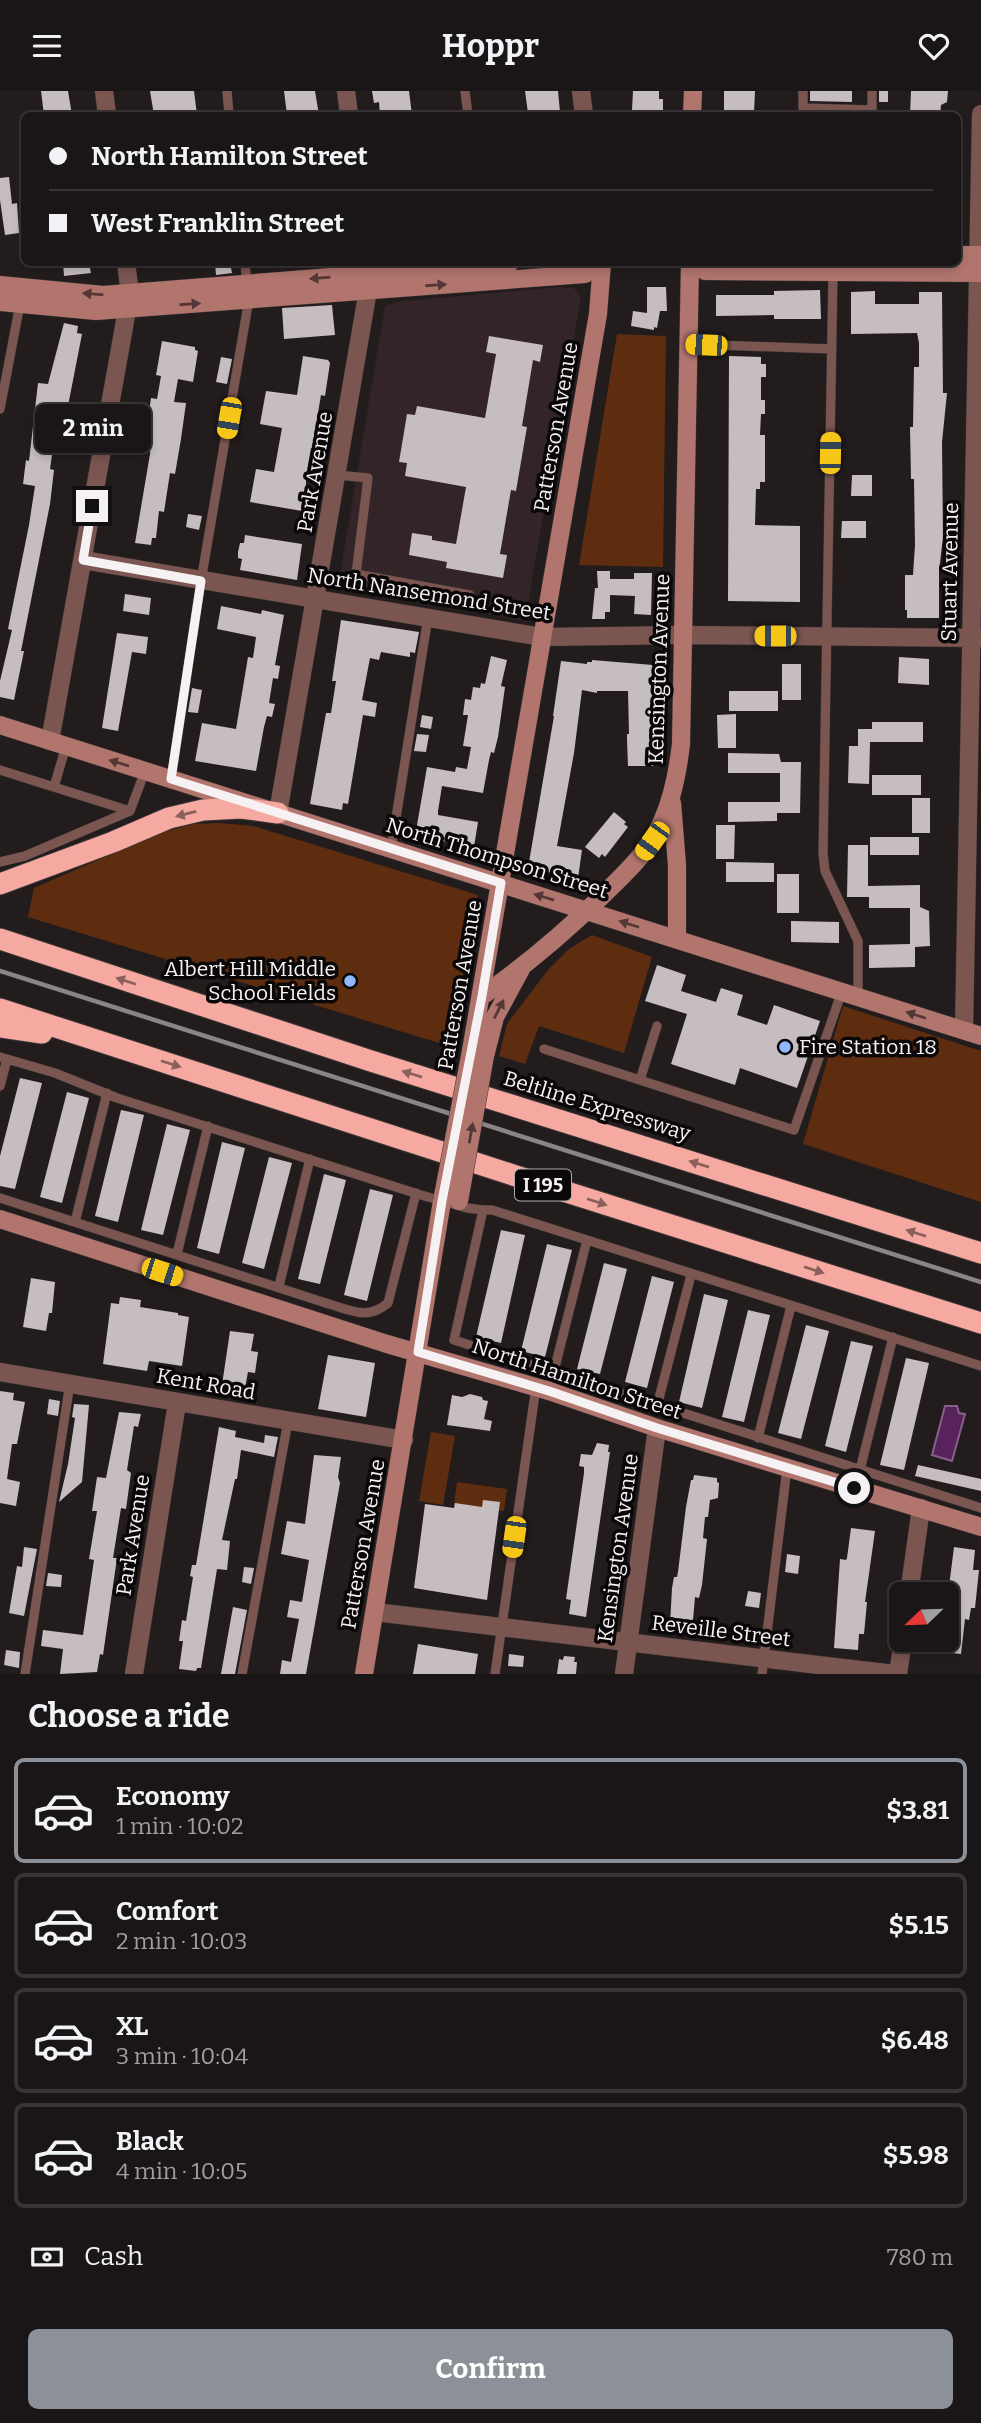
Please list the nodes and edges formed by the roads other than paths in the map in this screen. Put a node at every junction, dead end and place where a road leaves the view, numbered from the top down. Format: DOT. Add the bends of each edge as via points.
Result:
graph roads {
  1 [pos="104,91"];
  2 [pos="227,91"];
  3 [pos="346,91"];
  4 [pos="465,91"];
  5 [pos="581,91"];
  6 [pos="693,91"];
  7 [pos="803,91"];
  8 [pos="872,91"];
  9 [pos="107,112"];
  10 [pos="229,112"];
  11 [pos="349,112"];
  12 [pos="468,112"];
  13 [pos="584,112"];
  14 [pos="692,112"];
  15 [pos="858,112"];
  16 [pos="872,112"];
  17 [pos="981,114"];
  18 [pos="961,255"];
  19 [pos="980,255"];
  20 [pos="126,266"];
  21 [pos="245,266"];
  22 [pos="460,266"];
  23 [pos="597,266"];
  24 [pos="602,266"];
  25 [pos="690,266"];
  26 [pos="696,266"];
  27 [pos="833,272"];
  28 [pos="980,273"];
  29 [pos="369,276"];
  30 [pos="0,285"];
  31 [pos="248,292"];
  32 [pos="128,301"];
  33 [pos="0,302"];
  34 [pos="20,304"];
  35 [pos="688,344"];
  36 [pos="832,349"];
  37 [pos="0,409"];
  38 [pos="337,475"];
  39 [pos="83,560"];
  40 [pos="201,581"];
  41 [pos="470,595"];
  42 [pos="316,599"];
  43 [pos="428,617"];
  44 [pos="684,635"];
  45 [pos="827,636"];
  46 [pos="542,637"];
  47 [pos="976,638"];
  48 [pos="0,726"];
  49 [pos="58,744"];
  50 [pos="0,770"];
  51 [pos="145,771"];
  52 [pos="171,779"];
  53 [pos="54,787"];
  54 [pos="671,799"];
  55 [pos="130,811"];
  56 [pos="278,813"];
  57 [pos="391,849"];
  58 [pos="0,862"];
  59 [pos="501,883"];
  60 [pos="0,884"];
  61 [pos="588,910"];
  62 [pos="0,939"];
  63 [pos="677,939"];
  64 [pos="522,967"];
  65 [pos="850,994"];
  66 [pos="482,996"];
  67 [pos="0,1009"];
  68 [pos="657,1026"];
  69 [pos="0,1027"];
  70 [pos="973,1033"];
  71 [pos="106,1043"];
  72 [pos="544,1049"];
  73 [pos="478,1053"];
  74 [pos="3,1058"];
  75 [pos="640,1080"];
  76 [pos="0,1086"];
  77 [pos="107,1093"];
  78 [pos="208,1126"];
  79 [pos="310,1159"];
  80 [pos="416,1193"];
  81 [pos="0,1198"];
  82 [pos="453,1202"];
  83 [pos="483,1210"];
  84 [pos="0,1219"];
  85 [pos="75,1222"];
  86 [pos="587,1240"];
  87 [pos="981,1253"];
  88 [pos="177,1254"];
  89 [pos="691,1275"];
  90 [pos="278,1286"];
  91 [pos="791,1305"];
  92 [pos="981,1323"];
  93 [pos="893,1337"];
  94 [pos="418,1352"];
  95 [pos="981,1366"];
  96 [pos="0,1372"];
  97 [pos="554,1372"];
  98 [pos="70,1383"];
  99 [pos="542,1389"];
  100 [pos="177,1403"];
  101 [pos="657,1406"];
  102 [pos="288,1421"];
  103 [pos="657,1428"];
  104 [pos="758,1438"];
  105 [pos="404,1440"];
  106 [pos="787,1468"];
  107 [pos="860,1470"];
  108 [pos="921,1508"];
  109 [pos="981,1509"];
  110 [pos="981,1527"];
  111 [pos="911,1582"];
  112 [pos="375,1612"];
  113 [pos="502,1627"];
  114 [pos="628,1643"];
  115 [pos="901,1652"];
  116 [pos="763,1666"];
  117 [pos="25,1674"];
  118 [pos="134,1674"];
  119 [pos="242,1674"];
  120 [pos="364,1674"];
  121 [pos="495,1674"];
  122 [pos="624,1674"];
  123 [pos="896,1674"];
  1 -- 9 [label="street"];
  2 -- 10 [label="lane"];
  3 -- 11 [label="street"];
  4 -- 12 [label="lane"];
  5 -- 13 [label="street"];
  6 -- 14 [label="street"];
  7 -- 15 [label="lane" via="803,108"];
  8 -- 16 [label="lane"];
  17 -- 19 [label="street, Stuart Avenue"];
  18 -- 19 [label="street"];
  19 -- 28 [label="street, Stuart Avenue"];
  20 -- 32 [label="street"];
  21 -- 31 [label="lane"];
  22 -- 29 [label="street"];
  29 -- 23 [label="street, one-way" via="585,274"];
  24 -- 46 [label="street, Patterson Avenue" via="598,314"];
  25 -- 35 [label="street, Kensington Avenue"];
  26 -- 27 [label="street" via="705,271"];
  27 -- 28 [label="street"];
  27 -- 36 [label="lane"];
  28 -- 47 [label="street, Stuart Avenue"];
  29 -- 31 [label="street"];
  29 -- 38 [label="street, Park Avenue"];
  32 -- 30 [label="street, one-way"];
  31 -- 32 [label="street"];
  31 -- 40 [label="lane"];
  32 -- 34 [label="street" via="96,311"];
  32 -- 39 [label="street"];
  33 -- 34 [label="street"];
  34 -- 37 [label="lane"];
  35 -- 36 [label="lane"];
  35 -- 44 [label="street, Kensington Avenue"];
  36 -- 45 [label="lane"];
  38 -- 41 [label="lane" via="368,478 356,574"];
  38 -- 42 [label="street, Park Avenue"];
  39 -- 40 [label="street, North Nansemond Street"];
  39 -- 49 [label="street"];
  40 -- 42 [label="street, North Nansemond Street"];
  40 -- 52 [label="lane"];
  42 -- 43 [label="street, North Nansemond Street"];
  42 -- 56 [label="street, Park Avenue"];
  43 -- 46 [label="street, North Nansemond Street"];
  43 -- 57 [label="lane"];
  44 -- 45 [label="street, North Nansemond Street"];
  44 -- 46 [label="street, North Nansemond Street"];
  44 -- 54 [label="street, Kensington Avenue" via="681,744"];
  45 -- 47 [label="street, North Nansemond Street"];
  45 -- 65 [label="lane" via="823,853 825,871 858,941"];
  46 -- 59 [label="street, Patterson Avenue"];
  47 -- 70 [label="street, Stuart Avenue"];
  48 -- 49 [label="street, North Thompson Street"];
  51 -- 49 [label="street, North Thompson Street, one-way"];
  49 -- 53 [label="lane"];
  50 -- 53 [label="lane"];
  51 -- 52 [label="street, North Thompson Street"];
  51 -- 55 [label="lane"];
  52 -- 56 [label="street, North Thompson Street"];
  53 -- 55 [label="lane"];
  54 -- 61 [label="street, Kensington Avenue" via="652,841"];
  54 -- 63 [label="street"];
  55 -- 58 [label="lane" via="25,856"];
  56 -- 57 [label="street, North Thompson Street"];
  56 -- 60 [label="highway, one-way" via="241,808 170,818"];
  57 -- 59 [label="street, North Thompson Street"];
  61 -- 59 [label="street, North Thompson Street, one-way"];
  59 -- 66 [label="street, Patterson Avenue"];
  63 -- 61 [label="street, North Thompson Street, one-way"];
  61 -- 64 [label="street, Kensington Avenue"];
  87 -- 62 [label="highway, Beltline Expressway, one-way"];
  63 -- 65 [label="street, North Thompson Street"];
  64 -- 66 [label="street, Kensington Avenue"];
  73 -- 64 [label="street, one-way"];
  70 -- 65 [label="street, North Thompson Street, one-way"];
  65 -- 75 [label="lane" via="793,1130"];
  66 -- 73 [label="street, Patterson Avenue"];
  67 -- 71 [label="highway, I 195"];
  68 -- 75 [label="lane"];
  69 -- 71 [label="highway"];
  71 -- 92 [label="highway, I 195, one-way"];
  72 -- 75 [label="lane"];
  73 -- 82 [label="street, Patterson Avenue, bridge"];
  74 -- 76 [label="lane"];
  74 -- 77 [label="lane"];
  77 -- 78 [label="lane"];
  77 -- 85 [label="lane"];
  78 -- 79 [label="lane"];
  78 -- 88 [label="lane"];
  79 -- 80 [label="lane"];
  79 -- 90 [label="lane"];
  80 -- 82 [label="lane"];
  80 -- 90 [label="lane" via="388,1303 377,1312 360,1313"];
  81 -- 85 [label="lane"];
  82 -- 83 [label="lane"];
  82 -- 94 [label="street, Patterson Avenue" via="438,1231"];
  83 -- 86 [label="lane"];
  83 -- 97 [label="lane" via="454,1340"];
  84 -- 94 [label="street, North Hamilton Street"];
  85 -- 88 [label="lane"];
  86 -- 89 [label="lane"];
  86 -- 97 [label="lane"];
  88 -- 90 [label="lane"];
  89 -- 91 [label="lane"];
  89 -- 101 [label="lane"];
  91 -- 93 [label="lane"];
  91 -- 104 [label="lane"];
  93 -- 95 [label="lane"];
  93 -- 107 [label="lane"];
  94 -- 99 [label="street, North Hamilton Street"];
  94 -- 105 [label="street, Patterson Avenue"];
  96 -- 98 [label="street, Kent Road"];
  97 -- 99 [label="lane"];
  97 -- 101 [label="lane"];
  98 -- 100 [label="street, Kent Road"];
  98 -- 117 [label="lane"];
  99 -- 103 [label="street, North Hamilton Street"];
  99 -- 113 [label="lane"];
  100 -- 102 [label="street, Kent Road"];
  100 -- 118 [label="street, Park Avenue"];
  101 -- 104 [label="lane"];
  102 -- 105 [label="street, Kent Road"];
  102 -- 119 [label="lane"];
  103 -- 106 [label="street, North Hamilton Street"];
  103 -- 114 [label="street, Kensington Avenue"];
  104 -- 107 [label="lane"];
  105 -- 112 [label="street, Patterson Avenue"];
  106 -- 108 [label="street, North Hamilton Street"];
  106 -- 116 [label="lane"];
  107 -- 109 [label="lane"];
  108 -- 110 [label="street, North Hamilton Street"];
  108 -- 111 [label="street"];
  112 -- 113 [label="street, Reveille Street"];
  112 -- 120 [label="street, Patterson Avenue"];
  113 -- 114 [label="street, Reveille Street"];
  113 -- 121 [label="lane"];
  114 -- 116 [label="street, Reveille Street"];
  114 -- 122 [label="street, Kensington Avenue"];
  115 -- 123 [label="street"];
  116 -- 123 [label="street, Reveille Street"];
}
